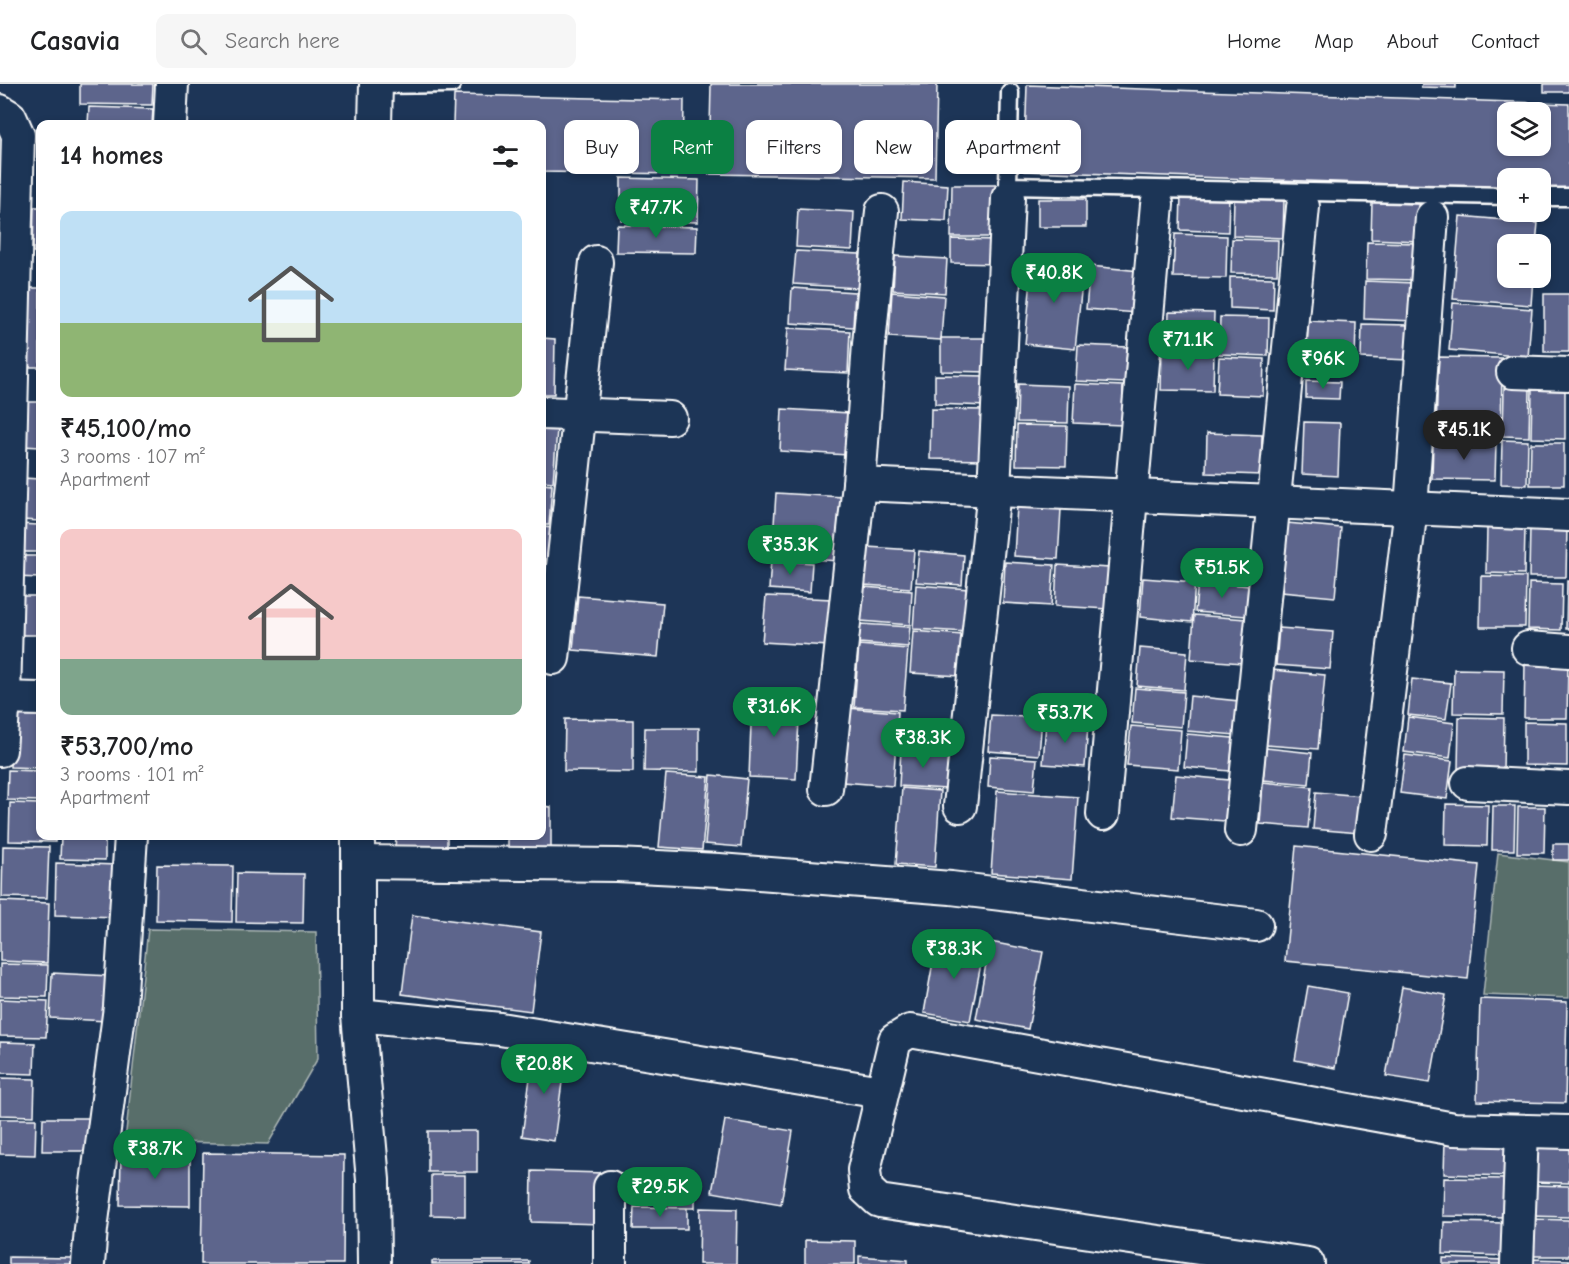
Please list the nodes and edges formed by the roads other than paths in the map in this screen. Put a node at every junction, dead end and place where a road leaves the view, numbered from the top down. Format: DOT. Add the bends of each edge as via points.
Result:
graph roads {
  1 [pos="172,84"];
  2 [pos="452,84"];
  3 [pos="376,85"];
  4 [pos="1010,92"];
  5 [pos="0,111"];
  6 [pos="170,120"];
  7 [pos="375,120"];
  8 [pos="1497,196"];
  9 [pos="1551,196"];
  10 [pos="1569,197"];
  11 [pos="1008,198"];
  12 [pos="1157,204"];
  13 [pos="1303,207"];
  14 [pos="882,211"];
  15 [pos="1432,217"];
  16 [pos="596,262"];
  17 [pos="1514,372"];
  18 [pos="1569,374"];
  19 [pos="546,413"];
  20 [pos="579,415"];
  21 [pos="670,418"];
  22 [pos="859,484"];
  23 [pos="994,489"];
  24 [pos="1132,496"];
  25 [pos="1274,502"];
  26 [pos="1411,508"];
  27 [pos="1569,515"];
  28 [pos="1528,648"];
  29 [pos="1569,651"];
  30 [pos="553,658"];
  31 [pos="2,698"];
  32 [pos="36,699"];
  33 [pos="0,750"];
  34 [pos="1468,783"];
  35 [pos="1569,788"];
  36 [pos="826,789"];
  37 [pos="960,806"];
  38 [pos="1103,814"];
  39 [pos="1241,830"];
  40 [pos="1371,834"];
  41 [pos="131,840"];
  42 [pos="358,849"];
  43 [pos="1256,925"];
  44 [pos="358,1015"];
  45 [pos="881,1092"];
  46 [pos="1522,1131"];
  47 [pos="1569,1132"];
  48 [pos="610,1187"];
  49 [pos="88,1264"];
  50 [pos="374,1264"];
  51 [pos="610,1264"];
  52 [pos="1308,1264"];
  53 [pos="1517,1264"];
  1 -- 6 [label="street"];
  2 -- 3 [label="lane"];
  3 -- 7 [label="street"];
  4 -- 8 [label="lane" via="1008,186"];
  5 -- 31 [label="street" via="10,117 18,135"];
  9 -- 10 [label="lane"];
  11 -- 23 [label="street"];
  12 -- 24 [label="street"];
  13 -- 25 [label="street"];
  14 -- 22 [label="street"];
  15 -- 26 [label="street"];
  16 -- 20 [label="street"];
  17 -- 18 [label="street"];
  19 -- 20 [label="street"];
  20 -- 21 [label="street"];
  20 -- 30 [label="street"];
  22 -- 23 [label="street"];
  22 -- 36 [label="street"];
  23 -- 24 [label="street"];
  23 -- 37 [label="street"];
  24 -- 25 [label="street"];
  24 -- 38 [label="street"];
  25 -- 26 [label="street"];
  25 -- 39 [label="street"];
  26 -- 27 [label="street"];
  26 -- 40 [label="street"];
  28 -- 29 [label="street"];
  31 -- 32 [label="street"];
  31 -- 33 [label="street"];
  34 -- 35 [label="street"];
  41 -- 49 [label="street" via="120,1007"];
  42 -- 43 [label="street" via="951,888"];
  42 -- 44 [label="street"];
  44 -- 45 [label="street" via="500,1029"];
  44 -- 50 [label="street" via="373,1180"];
  45 -- 46 [label="street" via="895,1040 910,1031 1454,1129"];
  45 -- 52 [label="street" via="864,1170 866,1189 879,1201"];
  46 -- 47 [label="street"];
  46 -- 53 [label="street"];
  48 -- 51 [label="street"];
}
